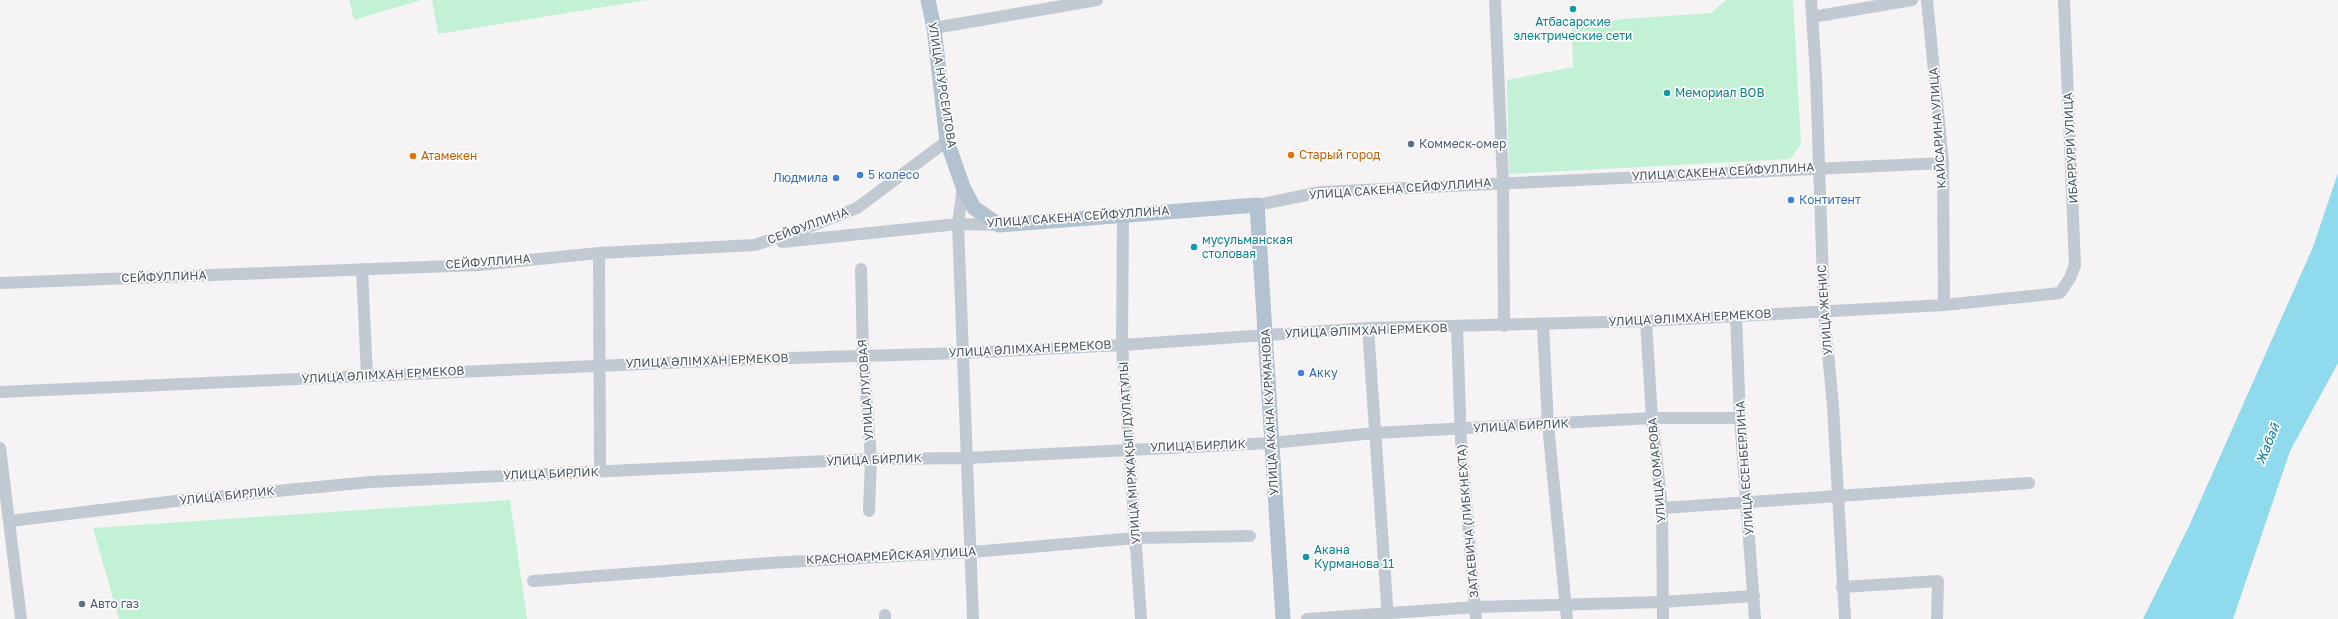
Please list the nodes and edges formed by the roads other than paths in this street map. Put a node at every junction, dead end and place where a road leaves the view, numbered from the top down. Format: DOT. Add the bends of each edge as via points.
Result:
graph roads {
  1 [pos="928,0"];
  2 [pos="1097,0"];
  3 [pos="1495,0"];
  4 [pos="1810,0"];
  5 [pos="1912,0"];
  6 [pos="1927,0"];
  7 [pos="2064,0"];
  8 [pos="1812,17"];
  9 [pos="934,28"];
  10 [pos="947,141"];
  11 [pos="1943,163"];
  12 [pos="1820,167"];
  13 [pos="1503,182"];
  14 [pos="963,187"];
  15 [pos="1257,205"];
  16 [pos="1123,214"];
  17 [pos="958,224"];
  18 [pos="1000,225"];
  19 [pos="755,245"];
  20 [pos="599,252"];
  21 [pos="861,268"];
  22 [pos="362,269"];
  23 [pos="0,283"];
  24 [pos="2060,293"];
  25 [pos="1944,305"];
  26 [pos="1824,311"];
  27 [pos="1736,316"];
  28 [pos="1646,321"];
  29 [pos="1543,325"];
  30 [pos="1504,326"];
  31 [pos="1456,327"];
  32 [pos="1368,328"];
  33 [pos="1266,335"];
  34 [pos="1122,345"];
  35 [pos="964,353"];
  36 [pos="863,355"];
  37 [pos="599,365"];
  38 [pos="367,376"];
  39 [pos="0,392"];
  40 [pos="1652,418"];
  41 [pos="1740,418"];
  42 [pos="1548,425"];
  43 [pos="1460,429"];
  44 [pos="1375,433"];
  45 [pos="1271,443"];
  46 [pos="0,448"];
  47 [pos="1130,449"];
  48 [pos="967,458"];
  49 [pos="871,459"];
  50 [pos="600,472"];
  51 [pos="2029,483"];
  52 [pos="1838,495"];
  53 [pos="1747,501"];
  54 [pos="1662,508"];
  55 [pos="869,511"];
  56 [pos="10,521"];
  57 [pos="1250,536"];
  58 [pos="1136,538"];
  59 [pos="972,552"];
  60 [pos="533,581"];
  61 [pos="1842,587"];
  62 [pos="1754,596"];
  63 [pos="1662,602"];
  64 [pos="1566,604"];
  65 [pos="1476,606"];
  66 [pos="1387,616"];
  67 [pos="21,619"];
  68 [pos="973,619"];
  69 [pos="1141,619"];
  70 [pos="1282,619"];
  71 [pos="1307,619"];
  72 [pos="1476,619"];
  73 [pos="1567,619"];
  74 [pos="1663,619"];
  75 [pos="1755,619"];
  76 [pos="1845,619"];
  77 [pos="1937,619"];
  1 -- 9 [label="main road, УЛИЦА НУРСЕИТОВА"];
  2 -- 9 [label="street"];
  3 -- 13 [label="street"];
  4 -- 8 [label="street, УЛИЦА ЖЕНИС"];
  5 -- 8 [label="street"];
  6 -- 11 [label="street, КАЙСАРИНА УЛИЦА"];
  7 -- 24 [label="street, ИБАРРУРИ УЛИЦА" via="2075,265"];
  8 -- 12 [label="street, УЛИЦА ЖЕНИС"];
  9 -- 10 [label="main road, УЛИЦА НУРСЕИТОВА"];
  10 -- 14 [label="main road, УЛИЦА НУРСЕИТОВА"];
  10 -- 19 [label="street, СЕЙФУЛЛИНА" via="857,208"];
  11 -- 12 [label="street, УЛИЦА САКЕНА СЕЙФУЛЛИНА"];
  11 -- 25 [label="street, КАЙСАРИНА УЛИЦА"];
  12 -- 13 [label="street, УЛИЦА САКЕНА СЕЙФУЛЛИНА"];
  12 -- 26 [label="street, УЛИЦА ЖЕНИС"];
  13 -- 15 [label="street, УЛИЦА САКЕНА СЕЙФУЛЛИНА" via="1321,192"];
  13 -- 30 [label="street"];
  14 -- 17 [label="street"];
  14 -- 18 [label="main road, УЛИЦА НУРСЕИТОВА" via="974,208"];
  15 -- 16 [label="main road, УЛИЦА САКЕНА СЕЙФУЛЛИНА"];
  15 -- 33 [label="main road, УЛИЦА АКАНА КУРМАНОВА"];
  16 -- 18 [label="main road, УЛИЦА САКЕНА СЕЙФУЛЛИНА"];
  16 -- 34 [label="street, УЛИЦА МІРЖАҚЫП ДУЛАТҰЛЫ"];
  17 -- 18 [label="street, УЛИЦА САКЕНА СЕЙФУЛЛИНА"];
  17 -- 19 [label="street, УЛИЦА САКЕНА СЕЙФУЛЛИНА"];
  17 -- 35 [label="street"];
  19 -- 20 [label="street, СЕЙФУЛЛИНА"];
  20 -- 22 [label="street, СЕЙФУЛЛИНА" via="479,265"];
  20 -- 37 [label="street"];
  21 -- 36 [label="street, УЛИЦА ЛУГОВАЯ"];
  22 -- 23 [label="street, СЕЙФУЛЛИНА"];
  22 -- 38 [label="street"];
  24 -- 25 [label="street, УЛИЦА ӘЛІМХАН ЕРМЕКОВ"];
  25 -- 26 [label="street, УЛИЦА ӘЛІМХАН ЕРМЕКОВ"];
  26 -- 27 [label="street, УЛИЦА ӘЛІМХАН ЕРМЕКОВ"];
  26 -- 52 [label="street, УЛИЦА ЖЕНИС"];
  27 -- 28 [label="street, УЛИЦА ӘЛІМХАН ЕРМЕКОВ"];
  27 -- 41 [label="street, УЛИЦА ЕСЕНБЕРЛИНА"];
  28 -- 29 [label="street, УЛИЦА ӘЛІМХАН ЕРМЕКОВ"];
  28 -- 40 [label="street, УЛИЦА ОМАРОВА"];
  29 -- 30 [label="street, УЛИЦА ӘЛІМХАН ЕРМЕКОВ"];
  29 -- 42 [label="street"];
  30 -- 31 [label="street, УЛИЦА ӘЛІМХАН ЕРМЕКОВ"];
  31 -- 32 [label="street, УЛИЦА ӘЛІМХАН ЕРМЕКОВ"];
  31 -- 43 [label="street, ЗАТАЕВИЧА (ЛИБКНЕХТА)"];
  32 -- 33 [label="street, УЛИЦА ӘЛІМХАН ЕРМЕКОВ"];
  32 -- 44 [label="street"];
  33 -- 34 [label="street, УЛИЦА ӘЛІМХАН ЕРМЕКОВ"];
  33 -- 45 [label="main road, УЛИЦА АКАНА КУРМАНОВА"];
  34 -- 35 [label="street, УЛИЦА ӘЛІМХАН ЕРМЕКОВ"];
  34 -- 47 [label="street, УЛИЦА МІРЖАҚЫП ДУЛАТҰЛЫ"];
  35 -- 36 [label="street, УЛИЦА ӘЛІМХАН ЕРМЕКОВ"];
  35 -- 48 [label="street"];
  36 -- 37 [label="street, УЛИЦА ӘЛІМХАН ЕРМЕКОВ"];
  36 -- 49 [label="street, УЛИЦА ЛУГОВАЯ"];
  37 -- 38 [label="street, УЛИЦА ӘЛІМХАН ЕРМЕКОВ"];
  37 -- 50 [label="street"];
  38 -- 39 [label="street, УЛИЦА ӘЛІМХАН ЕРМЕКОВ"];
  40 -- 41 [label="street, УЛИЦА БИРЛИК"];
  40 -- 42 [label="street, УЛИЦА БИРЛИК"];
  40 -- 54 [label="street, УЛИЦА ОМАРОВА"];
  41 -- 53 [label="street, УЛИЦА ЕСЕНБЕРЛИНА"];
  42 -- 43 [label="street, УЛИЦА БИРЛИК"];
  42 -- 64 [label="street"];
  43 -- 44 [label="street, УЛИЦА БИРЛИК"];
  43 -- 65 [label="street, ЗАТАЕВИЧА (ЛИБКНЕХТА)"];
  44 -- 45 [label="street, УЛИЦА БИРЛИК"];
  44 -- 66 [label="street"];
  45 -- 47 [label="street, УЛИЦА БИРЛИК"];
  45 -- 70 [label="main road, УЛИЦА АКАНА КУРМАНОВА"];
  46 -- 56 [label="street"];
  47 -- 48 [label="street, УЛИЦА БИРЛИК"];
  47 -- 58 [label="street, УЛИЦА МІРЖАҚЫП ДУЛАТҰЛЫ"];
  48 -- 49 [label="street, УЛИЦА БИРЛИК"];
  48 -- 59 [label="street"];
  49 -- 50 [label="street, УЛИЦА БИРЛИК"];
  49 -- 55 [label="street, УЛИЦА ЛУГОВАЯ"];
  50 -- 56 [label="street, УЛИЦА БИРЛИК" via="370,482 184,500"];
  51 -- 52 [label="street"];
  52 -- 53 [label="street"];
  52 -- 61 [label="street, УЛИЦА ЖЕНИС"];
  53 -- 54 [label="street"];
  53 -- 62 [label="street, УЛИЦА ЕСЕНБЕРЛИНА"];
  54 -- 63 [label="street, УЛИЦА ОМАРОВА"];
  56 -- 67 [label="street"];
  57 -- 58 [label="street, КРАСНОАРМЕЙСКАЯ УЛИЦА"];
  58 -- 59 [label="street, КРАСНОАРМЕЙСКАЯ УЛИЦА"];
  58 -- 69 [label="street, УЛИЦА МІРЖАҚЫП ДУЛАТҰЛЫ"];
  59 -- 60 [label="street, КРАСНОАРМЕЙСКАЯ УЛИЦА" via="769,563"];
  59 -- 68 [label="street"];
  61 -- 76 [label="street, УЛИЦА ЖЕНИС"];
  61 -- 77 [label="street" via="1938,581"];
  62 -- 63 [label="street"];
  62 -- 75 [label="street, УЛИЦА ЕСЕНБЕРЛИНА"];
  63 -- 64 [label="street"];
  63 -- 74 [label="street, УЛИЦА ОМАРОВА"];
  64 -- 65 [label="street"];
  64 -- 73 [label="street"];
  65 -- 66 [label="street"];
  65 -- 72 [label="street, ЗАТАЕВИЧА (ЛИБКНЕХТА)"];
  66 -- 71 [label="street"];
}
